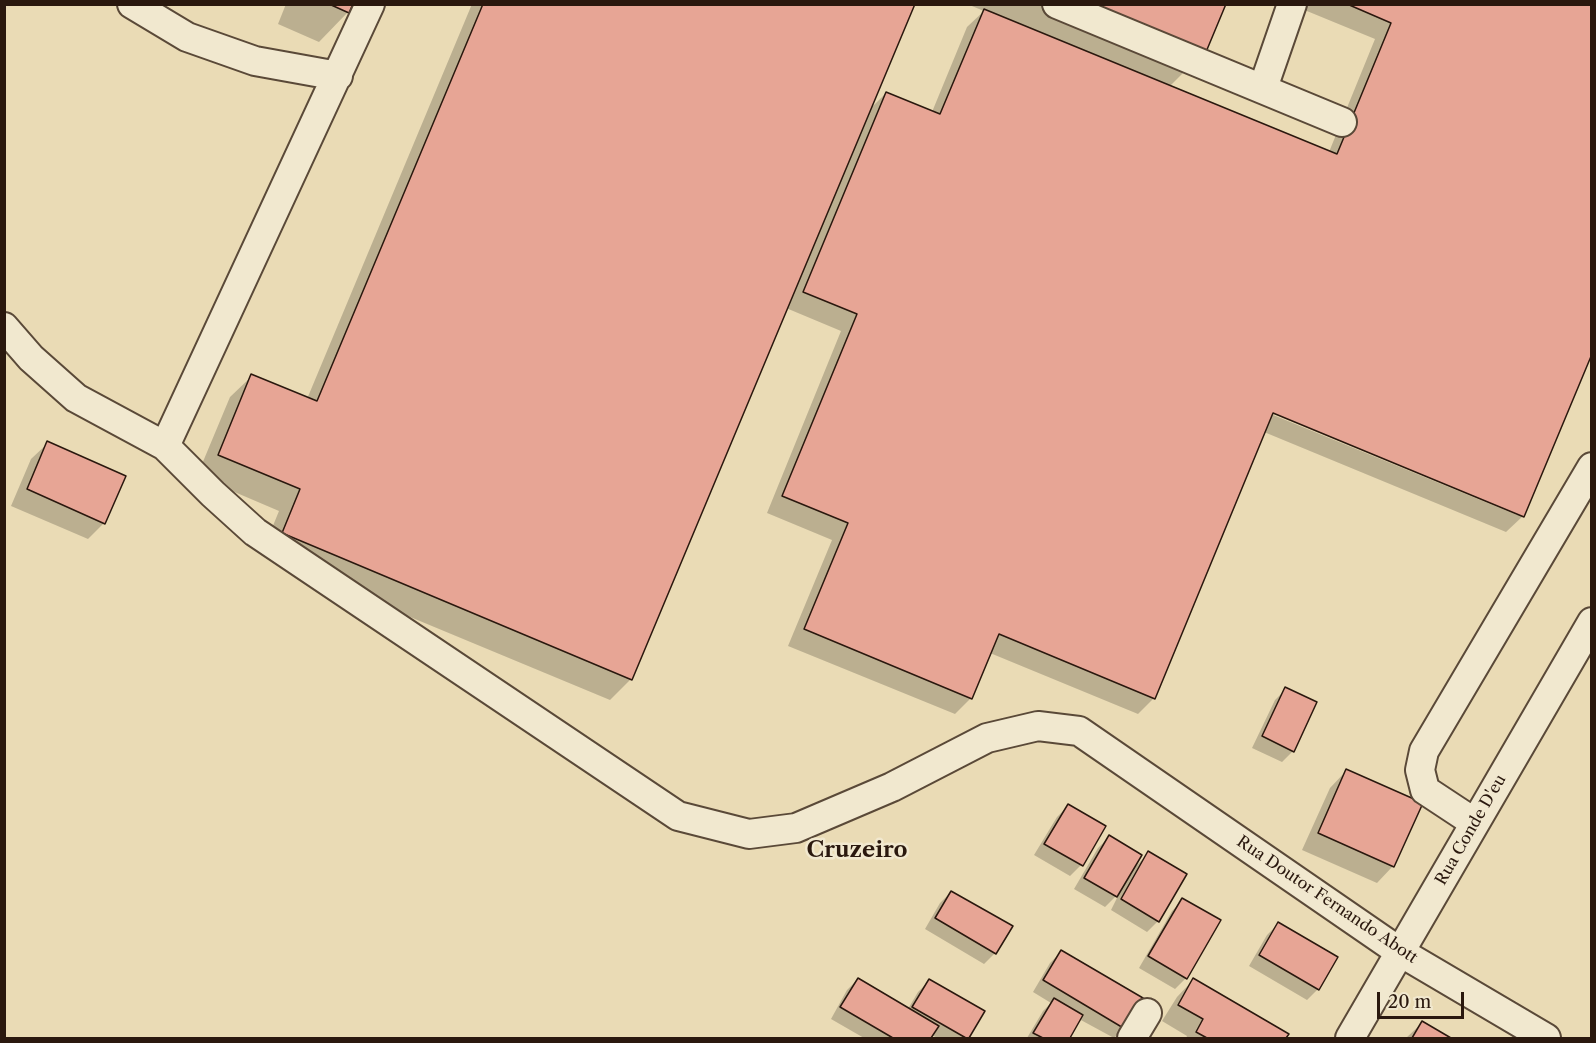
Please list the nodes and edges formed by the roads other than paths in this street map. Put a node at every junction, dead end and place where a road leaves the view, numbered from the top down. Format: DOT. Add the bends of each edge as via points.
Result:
graph roads {
  1 [pos="132,4"];
  2 [pos="370,4"];
  3 [pos="1057,4"];
  4 [pos="1292,4"];
  5 [pos="338,76"];
  6 [pos="1263,88"];
  7 [pos="1342,122"];
  8 [pos="4,327"];
  9 [pos="165,446"];
  10 [pos="1592,467"];
  11 [pos="1592,622"];
  12 [pos="1475,823"];
  13 [pos="1400,952"];
  14 [pos="1147,1013"];
  15 [pos="1132,1038"];
  16 [pos="1350,1038"];
  17 [pos="1546,1038"];
  1 -- 5 [label="street" via="186,37 255,61"];
  2 -- 5 [label="street"];
  3 -- 6 [label="street"];
  4 -- 6 [label="street"];
  5 -- 9 [label="street"];
  6 -- 7 [label="street"];
  8 -- 9 [label="street, Rua Doutor Fernando Abott" via="31,358 76,398"];
  9 -- 13 [label="street, Rua Doutor Fernando Abott" via="255,532 678,816 749,834 796,828 891,787 987,738 1038,726 1079,731"];
  10 -- 12 [label="street" via="1424,751 1420,770 1425,790"];
  11 -- 12 [label="street, Rua Conde D'eu"];
  12 -- 13 [label="street, Rua Conde D'eu"];
  13 -- 16 [label="street, Rua Conde D'eu"];
  13 -- 17 [label="street, Rua Doutor Fernando Abott"];
  14 -- 15 [label="street"];
}
